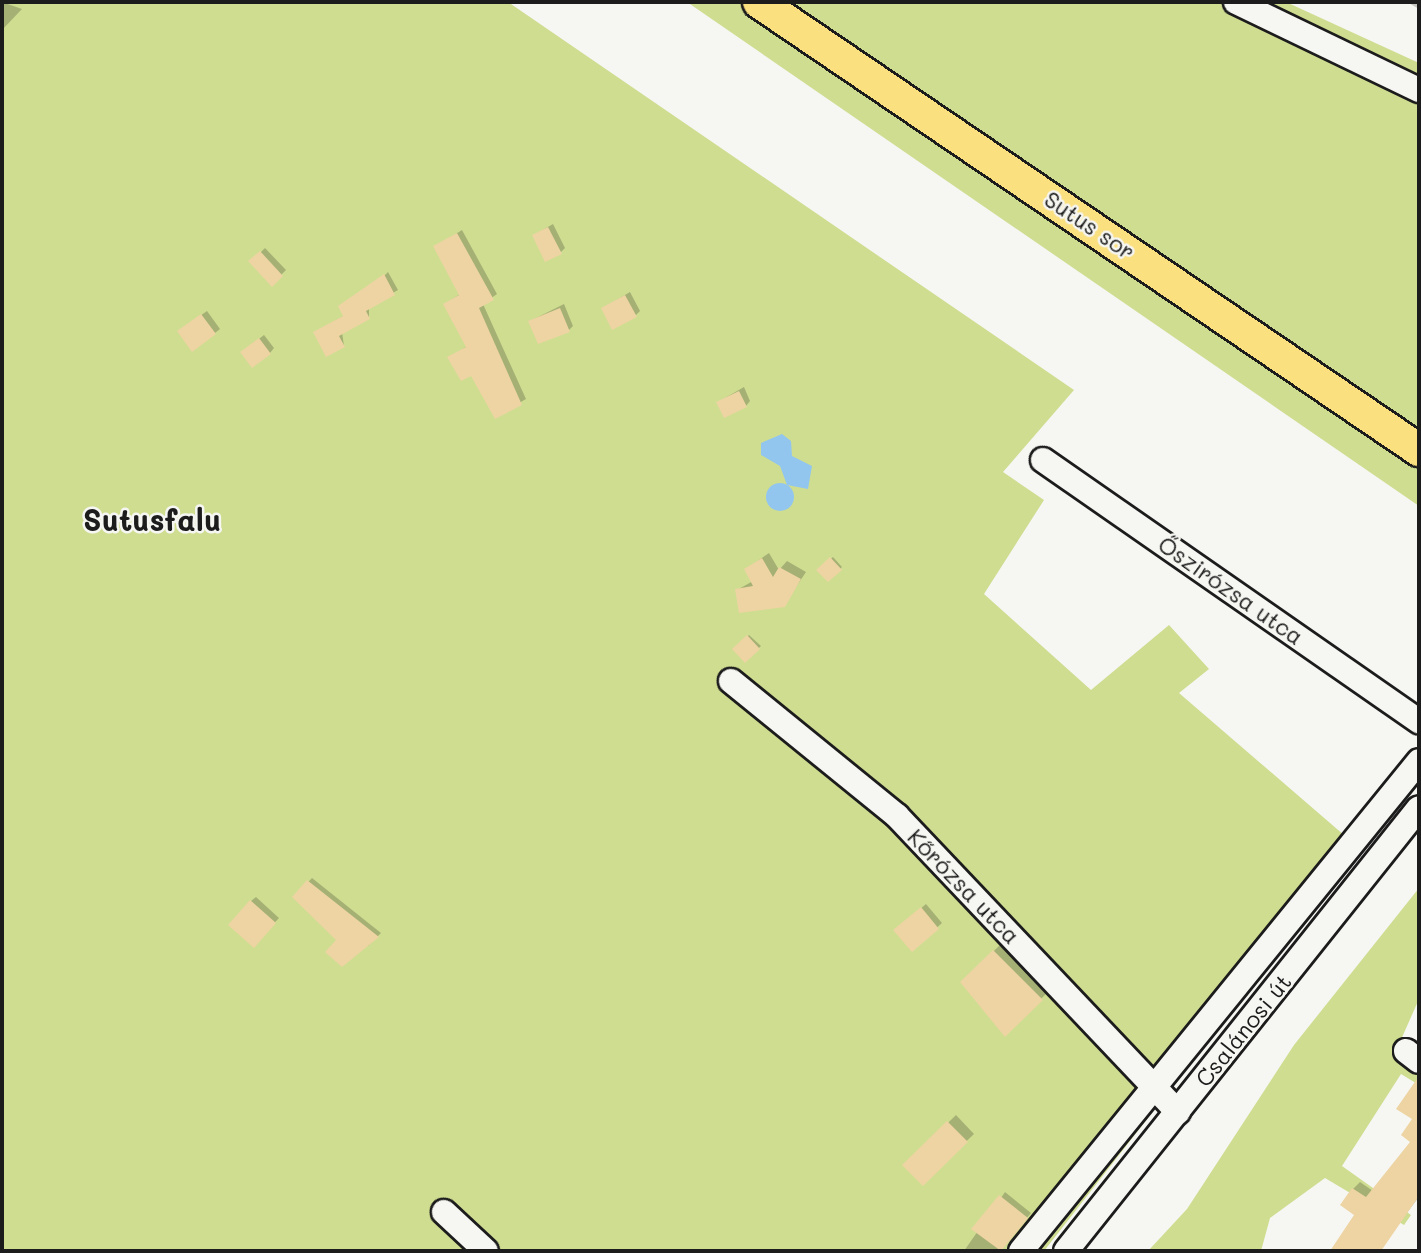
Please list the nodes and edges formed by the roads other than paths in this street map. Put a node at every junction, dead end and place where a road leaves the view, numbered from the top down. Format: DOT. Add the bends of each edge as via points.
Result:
graph roads {
  1 [pos="759,2"];
  2 [pos="1236,2"];
  3 [pos="1419,90"];
  4 [pos="1419,450"];
  5 [pos="1043,460"];
  6 [pos="731,681"];
  7 [pos="1419,721"];
  8 [pos="1419,761"];
  9 [pos="1419,808"];
  10 [pos="1155,1086"];
  11 [pos="1178,1112"];
  12 [pos="444,1212"];
  13 [pos="486,1251"];
  14 [pos="1021,1251"];
  15 [pos="1066,1251"];
  1 -- 4 [label="main road, Sutus sor"];
  2 -- 3 [label="street"];
  5 -- 7 [label="street, Őszirózsa utca"];
  6 -- 10 [label="street, Kőrózsa utca" via="897,816"];
  8 -- 10 [label="street"];
  9 -- 11 [label="street, Csalánosi út"];
  10 -- 11 [label="street, Kőrózsa utca"];
  10 -- 14 [label="street"];
  11 -- 15 [label="street, Csalánosi út"];
  12 -- 13 [label="street"];
}
